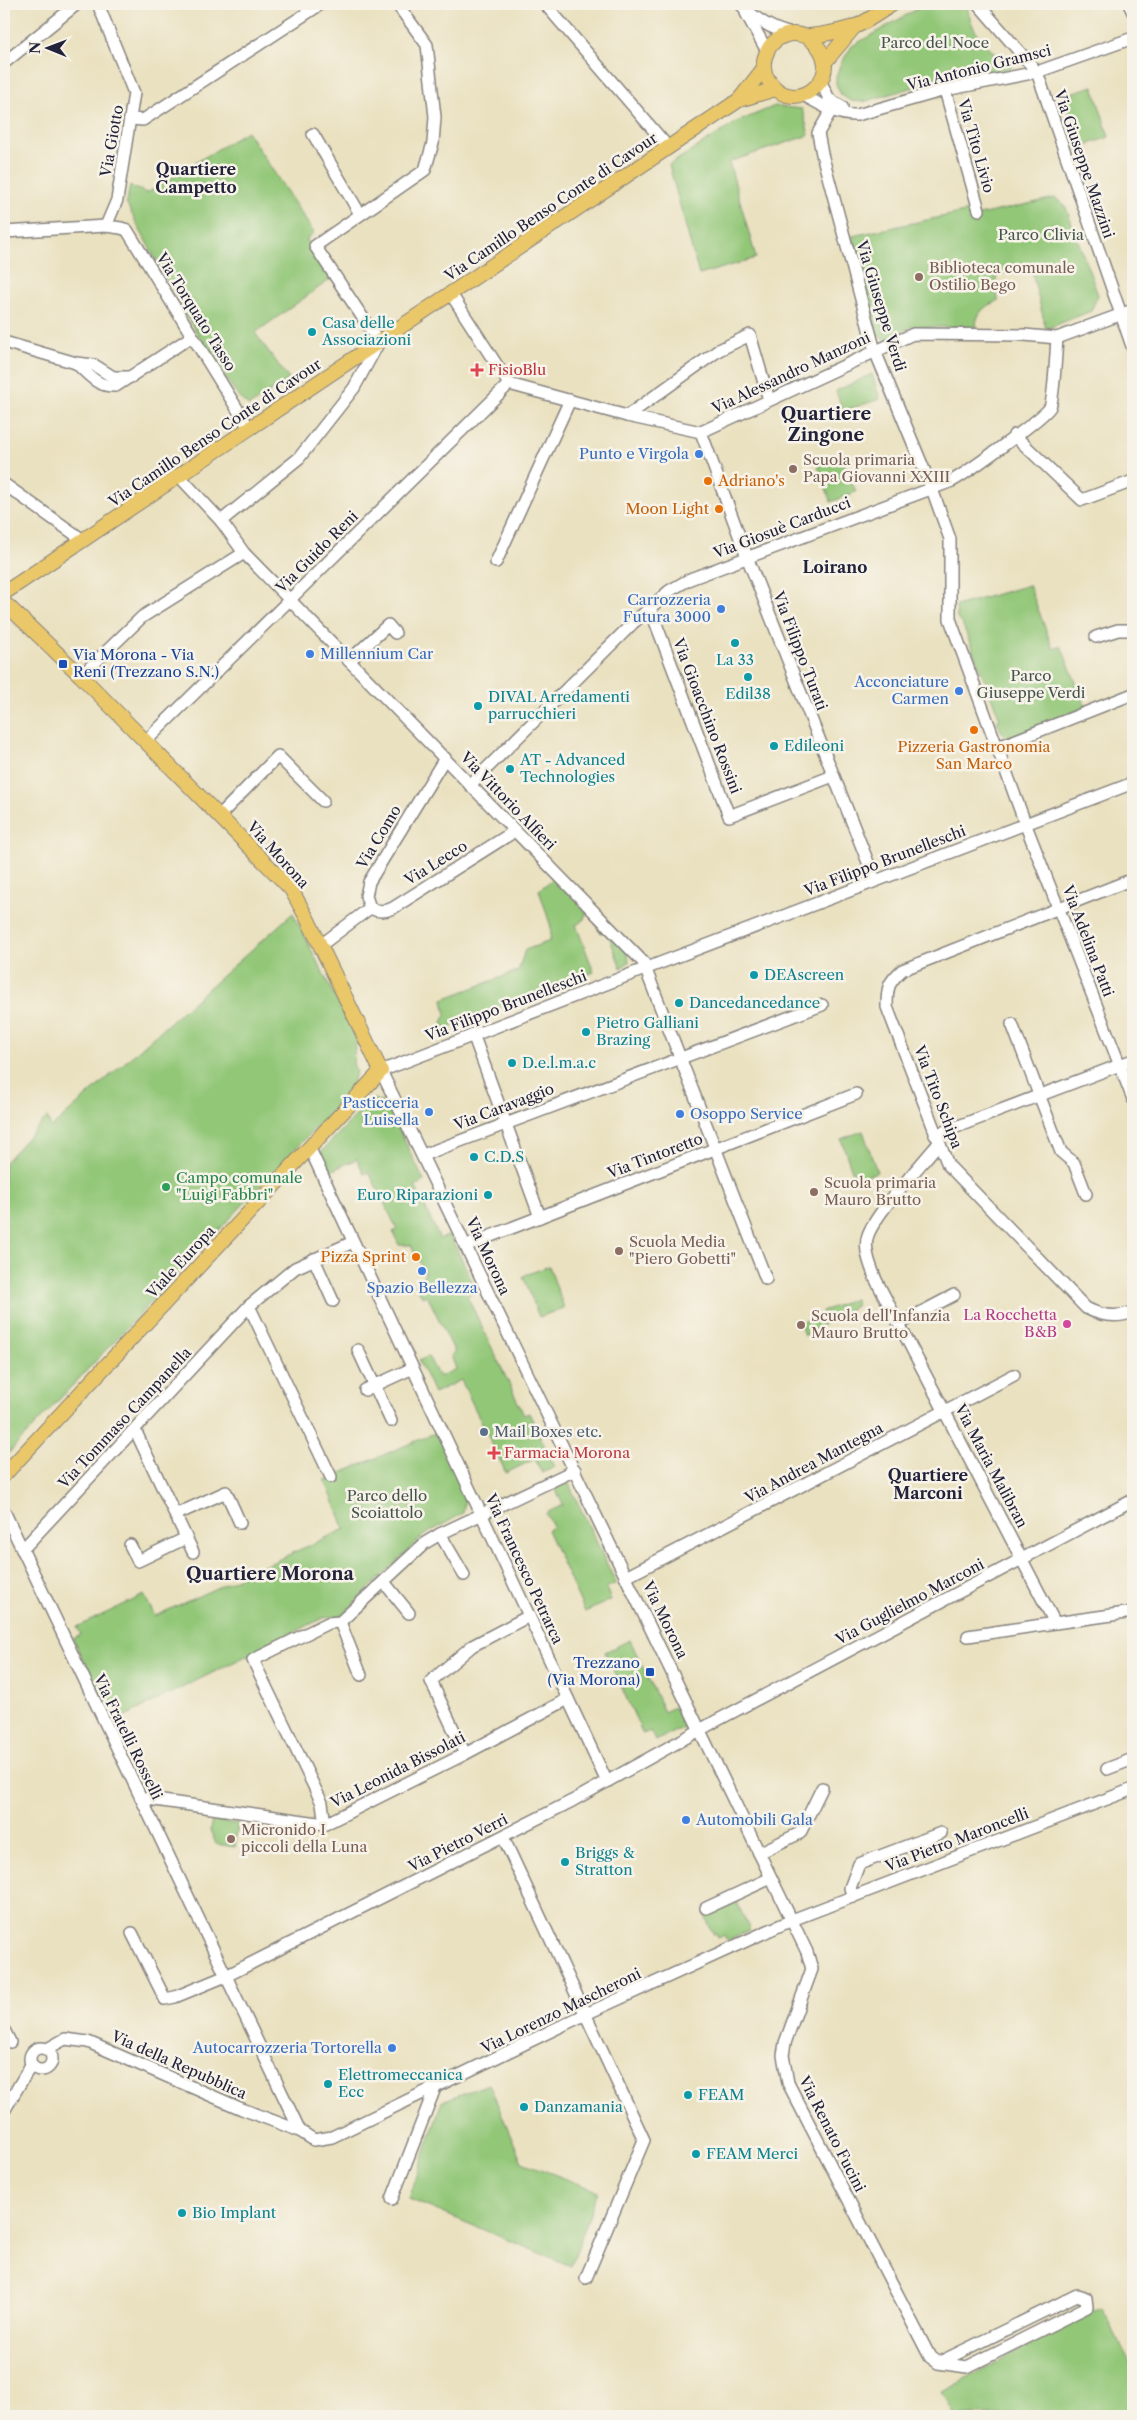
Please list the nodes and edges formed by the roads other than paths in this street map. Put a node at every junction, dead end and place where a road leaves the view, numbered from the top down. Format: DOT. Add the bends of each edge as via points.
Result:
graph roads {
  1 [pos="78,4"];
  2 [pos="98,4"];
  3 [pos="321,4"];
  4 [pos="397,4"];
  5 [pos="545,4"];
  6 [pos="741,4"];
  7 [pos="894,4"];
  8 [pos="978,4"];
  9 [pos="1129,4"];
  10 [pos="1133,12"];
  11 [pos="855,26"];
  12 [pos="793,34"];
  13 [pos="807,37"];
  14 [pos="1133,38"];
  15 [pos="767,51"];
  16 [pos="4,62"];
  17 [pos="825,62"];
  18 [pos="764,68"];
  19 [pos="1037,72"];
  20 [pos="820,82"];
  21 [pos="775,89"];
  22 [pos="945,90"];
  23 [pos="803,95"];
  24 [pos="739,100"];
  25 [pos="833,107"];
  26 [pos="131,119"];
  27 [pos="313,134"];
  28 [pos="670,148"];
  29 [pos="116,200"];
  30 [pos="979,210"];
  31 [pos="360,214"];
  32 [pos="106,226"];
  33 [pos="121,228"];
  34 [pos="4,232"];
  35 [pos="451,294"];
  36 [pos="1133,310"];
  37 [pos="1120,315"];
  38 [pos="192,337"];
  39 [pos="1057,338"];
  40 [pos="4,342"];
  41 [pos="379,342"];
  42 [pos="1133,349"];
  43 [pos="875,351"];
  44 [pos="509,384"];
  45 [pos="570,400"];
  46 [pos="769,400"];
  47 [pos="627,416"];
  48 [pos="249,428"];
  49 [pos="701,432"];
  50 [pos="1014,435"];
  51 [pos="179,476"];
  52 [pos="1133,482"];
  53 [pos="4,484"];
  54 [pos="932,489"];
  55 [pos="221,521"];
  56 [pos="83,540"];
  57 [pos="244,552"];
  58 [pos="747,557"];
  59 [pos="496,562"];
  60 [pos="5,590"];
  61 [pos="290,600"];
  62 [pos="6,608"];
  63 [pos="650,608"];
  64 [pos="1133,630"];
  65 [pos="395,633"];
  66 [pos="1096,637"];
  67 [pos="349,660"];
  68 [pos="81,676"];
  69 [pos="1133,694"];
  70 [pos="146,741"];
  71 [pos="998,747"];
  72 [pos="445,758"];
  73 [pos="833,776"];
  74 [pos="1133,782"];
  75 [pos="470,785"];
  76 [pos="323,801"];
  77 [pos="220,815"];
  78 [pos="1025,823"];
  79 [pos="515,831"];
  80 [pos="873,875"];
  81 [pos="1133,879"];
  82 [pos="370,908"];
  83 [pos="1059,908"];
  84 [pos="321,945"];
  85 [pos="645,968"];
  86 [pos="822,1005"];
  87 [pos="1012,1024"];
  88 [pos="473,1034"];
  89 [pos="680,1058"];
  90 [pos="1133,1060"];
  91 [pos="1120,1065"];
  92 [pos="381,1072"];
  93 [pos="856,1094"];
  94 [pos="1039,1096"];
  95 [pos="1133,1099"];
  96 [pos="506,1122"];
  97 [pos="937,1139"];
  98 [pos="310,1149"];
  99 [pos="716,1149"];
  100 [pos="423,1155"];
  101 [pos="1086,1194"];
  102 [pos="540,1217"];
  103 [pos="353,1242"];
  104 [pos="465,1246"];
  105 [pos="314,1259"];
  106 [pos="766,1279"];
  107 [pos="954,1295"];
  108 [pos="333,1301"];
  109 [pos="248,1306"];
  110 [pos="1133,1312"];
  111 [pos="899,1324"];
  112 [pos="358,1350"];
  113 [pos="413,1368"];
  114 [pos="1014,1375"];
  115 [pos="370,1388"];
  116 [pos="945,1411"];
  117 [pos="391,1421"];
  118 [pos="135,1430"];
  119 [pos="575,1470"];
  120 [pos="4,1475"];
  121 [pos="331,1477"];
  122 [pos="1133,1500"];
  123 [pos="4,1511"];
  124 [pos="480,1513"];
  125 [pos="175,1515"];
  126 [pos="240,1522"];
  127 [pos="440,1534"];
  128 [pos="186,1538"];
  129 [pos="130,1545"];
  130 [pos="22,1550"];
  131 [pos="193,1552"];
  132 [pos="1023,1558"];
  133 [pos="464,1575"];
  134 [pos="626,1577"];
  135 [pos="384,1582"];
  136 [pos="1133,1612"];
  137 [pos="409,1614"];
  138 [pos="529,1616"];
  139 [pos="340,1622"];
  140 [pos="1055,1623"];
  141 [pos="968,1636"];
  142 [pos="361,1675"];
  143 [pos="568,1699"];
  144 [pos="700,1730"];
  145 [pos="465,1754"];
  146 [pos="1133,1759"];
  147 [pos="1107,1769"];
  148 [pos="607,1782"];
  149 [pos="822,1788"];
  150 [pos="1133,1789"];
  151 [pos="141,1798"];
  152 [pos="325,1824"];
  153 [pos="941,1833"];
  154 [pos="503,1837"];
  155 [pos="759,1853"];
  156 [pos="771,1878"];
  157 [pos="853,1897"];
  158 [pos="706,1908"];
  159 [pos="792,1920"];
  160 [pos="132,1933"];
  161 [pos="226,1976"];
  162 [pos="586,2014"];
  163 [pos="4,2030"];
  164 [pos="10,2042"];
  165 [pos="47,2049"];
  166 [pos="31,2064"];
  167 [pos="435,2088"];
  168 [pos="4,2110"];
  169 [pos="298,2126"];
  170 [pos="392,2199"];
  171 [pos="586,2278"];
  172 [pos="938,2364"];
  1 -- 16 [label="street"];
  2 -- 26 [label="street, Via Giotto" via="133,87"];
  3 -- 26 [label="street" via="143,120"];
  4 -- 31 [label="street" via="427,45 435,117 433,144 425,170"];
  5 -- 28 [label="street"];
  6 -- 12 [label="street" via="776,31"];
  6 -- 15 [label="street"];
  7 -- 11 [label="main road"];
  8 -- 19 [label="street"];
  9 -- 10 [label="street"];
  11 -- 13 [label="main road"];
  11 -- 17 [label="main road"];
  12 -- 13 [label="main road"];
  12 -- 15 [label="main road" via="783,36"];
  13 -- 17 [label="main road" via="822,51"];
  14 -- 19 [label="street, Via Antonio Gramsci"];
  15 -- 18 [label="main road"];
  17 -- 20 [label="main road"];
  18 -- 21 [label="main road"];
  18 -- 24 [label="main road, Via Camillo Benso Conte di Cavour"];
  19 -- 22 [label="street, Via Antonio Gramsci"];
  19 -- 37 [label="street, Via Giuseppe Mazzini"];
  20 -- 23 [label="main road"];
  20 -- 25 [label="street"];
  21 -- 23 [label="main road" via="783,94"];
  21 -- 24 [label="main road, Via Camillo Benso Conte di Cavour"];
  22 -- 25 [label="street, Via Antonio Gramsci" via="857,115 847,116"];
  22 -- 30 [label="street, Via Tito Livio"];
  23 -- 25 [label="street, Via Antonio Gramsci"];
  24 -- 28 [label="main road, Via Camillo Benso Conte di Cavour"];
  25 -- 43 [label="street, Via Giuseppe Verdi" via="818,133"];
  26 -- 29 [label="street, Via Giotto"];
  27 -- 31 [label="street"];
  28 -- 35 [label="main road, Via Camillo Benso Conte di Cavour"];
  29 -- 32 [label="street, Via Giotto"];
  29 -- 33 [label="street, Via Giotto"];
  31 -- 41 [label="street" via="315,246"];
  32 -- 33 [label="street"];
  32 -- 34 [label="street"];
  33 -- 38 [label="street, Via Torquato Tasso" via="132,236"];
  35 -- 41 [label="main road, Via Camillo Benso Conte di Cavour"];
  35 -- 44 [label="street"];
  36 -- 37 [label="street"];
  37 -- 39 [label="street"];
  37 -- 42 [label="street, Via Giuseppe Mazzini"];
  38 -- 40 [label="street" via="120,385 102,385 76,363"];
  38 -- 48 [label="street, Via Torquato Tasso"];
  39 -- 43 [label="street, Via Alessandro Manzoni" via="913,334"];
  39 -- 50 [label="street, Via Giosuè Carducci" via="1050,407 1038,420"];
  41 -- 48 [label="main road, Via Camillo Benso Conte di Cavour"];
  41 -- 55 [label="street" via="354,388 299,458"];
  43 -- 46 [label="street, Via Alessandro Manzoni"];
  43 -- 54 [label="street, Via Giuseppe Verdi"];
  44 -- 45 [label="street, Via Alessandro Manzoni"];
  44 -- 61 [label="street, Via Guido Reni"];
  45 -- 47 [label="street, Via Alessandro Manzoni"];
  45 -- 59 [label="street"];
  46 -- 47 [label="street" via="750,335 719,350"];
  46 -- 49 [label="street, Via Alessandro Manzoni"];
  47 -- 49 [label="street, Via Alessandro Manzoni"];
  48 -- 51 [label="main road, Via Camillo Benso Conte di Cavour"];
  49 -- 58 [label="street, Via Filippo Turati"];
  50 -- 52 [label="street" via="1082,500"];
  50 -- 54 [label="street, Via Giosuè Carducci" via="967,473"];
  51 -- 55 [label="street, Via Vittorio Alfieri"];
  51 -- 56 [label="main road, Via Camillo Benso Conte di Cavour"];
  53 -- 56 [label="street"];
  54 -- 58 [label="street, Via Giosuè Carducci"];
  54 -- 71 [label="street, Via Giuseppe Verdi" via="950,539 950,619"];
  55 -- 57 [label="street, Via Vittorio Alfieri"];
  56 -- 60 [label="main road, Via Camillo Benso Conte di Cavour"];
  57 -- 61 [label="street, Via Vittorio Alfieri"];
  57 -- 68 [label="street" via="142,617"];
  58 -- 63 [label="street, Via Giosuè Carducci" via="690,579 669,591"];
  58 -- 73 [label="street, Via Filippo Turati"];
  60 -- 62 [label="main road" via="10,599"];
  61 -- 67 [label="street, Via Vittorio Alfieri"];
  61 -- 70 [label="street, Via Guido Reni"];
  62 -- 68 [label="main road, Via Morona"];
  63 -- 73 [label="street, Via Gioacchino Rossini" via="729,816"];
  63 -- 75 [label="street, Via Giosuè Carducci"];
  64 -- 66 [label="street" via="1118,630"];
  65 -- 67 [label="street" via="388,625"];
  67 -- 72 [label="street, Via Vittorio Alfieri"];
  68 -- 70 [label="main road, Via Morona"];
  69 -- 71 [label="street"];
  70 -- 77 [label="main road, Via Morona"];
  71 -- 78 [label="street, Via Giuseppe Verdi"];
  72 -- 75 [label="street, Via Vittorio Alfieri"];
  72 -- 82 [label="street, Via Como" via="369,882 366,896"];
  73 -- 80 [label="street, Via Filippo Turati"];
  74 -- 78 [label="street, Via Filippo Brunelleschi"];
  75 -- 79 [label="street, Via Vittorio Alfieri"];
  76 -- 77 [label="street" via="278,756"];
  77 -- 84 [label="main road, Via Morona" via="291,890"];
  78 -- 80 [label="street, Via Filippo Brunelleschi"];
  78 -- 83 [label="street, Via Adelina Patti"];
  79 -- 82 [label="street, Via Lecco" via="393,908 375,911"];
  79 -- 85 [label="street, Via Vittorio Alfieri"];
  80 -- 85 [label="street, Via Filippo Brunelleschi"];
  81 -- 83 [label="street, Via Tito Schipa"];
  82 -- 84 [label="street"];
  83 -- 91 [label="street, Via Adelina Patti"];
  83 -- 97 [label="street, Via Tito Schipa" via="902,970 890,982 886,1007"];
  84 -- 92 [label="main road, Via Morona"];
  85 -- 88 [label="street, Via Filippo Brunelleschi"];
  85 -- 89 [label="street"];
  86 -- 89 [label="street, Via Caravaggio"];
  87 -- 94 [label="street"];
  88 -- 92 [label="street, Via Filippo Brunelleschi"];
  88 -- 96 [label="street"];
  89 -- 96 [label="street, Via Caravaggio"];
  89 -- 99 [label="street"];
  90 -- 91 [label="street"];
  91 -- 94 [label="street"];
  91 -- 95 [label="street, Via Adelina Patti"];
  92 -- 98 [label="main road, Viale Europa"];
  92 -- 100 [label="street, Via Morona"];
  93 -- 99 [label="street, Via Tintoretto"];
  94 -- 97 [label="street"];
  94 -- 101 [label="street" via="1061,1152 1074,1163"];
  96 -- 100 [label="street, Via Caravaggio"];
  96 -- 102 [label="street"];
  97 -- 110 [label="street, Via Tito Schipa" via="948,1164 1086,1308 1100,1315"];
  97 -- 111 [label="street, Via Maria Malibran" via="868,1236 869,1263"];
  98 -- 103 [label="street, Via Francesco Petrarca"];
  98 -- 120 [label="main road, Viale Europa"];
  99 -- 102 [label="street, Via Tintoretto"];
  99 -- 106 [label="street"];
  100 -- 104 [label="street, Via Morona"];
  102 -- 104 [label="street, Via Tintoretto"];
  103 -- 105 [label="street, Via Tommaso Campanella"];
  103 -- 113 [label="street, Via Francesco Petrarca"];
  104 -- 119 [label="street, Via Morona"];
  105 -- 108 [label="street"];
  105 -- 109 [label="street, Via Tommaso Campanella" via="294,1268"];
  107 -- 111 [label="street"];
  109 -- 118 [label="street, Via Tommaso Campanella"];
  109 -- 121 [label="street"];
  111 -- 116 [label="street, Via Maria Malibran"];
  112 -- 115 [label="street"];
  113 -- 115 [label="street"];
  113 -- 124 [label="street, Via Francesco Petrarca"];
  114 -- 116 [label="street, Via Andrea Mantegna"];
  115 -- 117 [label="street"];
  116 -- 132 [label="street, Via Maria Malibran"];
  116 -- 134 [label="street, Via Andrea Mantegna"];
  118 -- 125 [label="street"];
  118 -- 130 [label="street, Via Tommaso Campanella"];
  119 -- 124 [label="street"];
  119 -- 134 [label="street, Via Morona"];
  122 -- 132 [label="street, Via Guglielmo Marconi"];
  123 -- 130 [label="street, Via Fratelli Rosselli"];
  124 -- 127 [label="street"];
  124 -- 138 [label="street, Via Francesco Petrarca"];
  125 -- 126 [label="street" via="226,1492"];
  125 -- 128 [label="street"];
  127 -- 133 [label="street"];
  127 -- 135 [label="street" via="425,1543"];
  128 -- 129 [label="street" via="138,1561"];
  128 -- 131 [label="street"];
  130 -- 151 [label="street, Via Fratelli Rosselli"];
  132 -- 140 [label="street, Via Maria Malibran"];
  132 -- 144 [label="street, Via Guglielmo Marconi"];
  134 -- 144 [label="street, Via Morona"];
  135 -- 137 [label="street"];
  135 -- 139 [label="street"];
  136 -- 140 [label="street"];
  138 -- 143 [label="street, Via Francesco Petrarca"];
  138 -- 145 [label="street" via="472,1646 431,1681"];
  139 -- 142 [label="street"];
  139 -- 152 [label="street" via="328,1623 252,1660 322,1803"];
  140 -- 141 [label="street"];
  143 -- 145 [label="street, Via Leonida Bissolati"];
  143 -- 148 [label="street, Via Francesco Petrarca"];
  144 -- 148 [label="street, Via Pietro Verri"];
  144 -- 155 [label="street, Via Renato Fucini"];
  145 -- 152 [label="street, Via Leonida Bissolati"];
  146 -- 147 [label="street"];
  148 -- 154 [label="street, Via Pietro Verri"];
  149 -- 155 [label="street" via="800,1833"];
  150 -- 157 [label="street, Via Pietro Maroncelli"];
  151 -- 152 [label="street, Via Leonida Bissolati"];
  151 -- 161 [label="street, Via Fratelli Rosselli"];
  153 -- 157 [label="street" via="859,1864 850,1888"];
  154 -- 161 [label="street, Via Pietro Verri"];
  154 -- 162 [label="street"];
  155 -- 156 [label="street, Via Renato Fucini"];
  156 -- 158 [label="street"];
  156 -- 159 [label="street, Via Renato Fucini"];
  157 -- 159 [label="street, Via Pietro Maroncelli"];
  159 -- 162 [label="street, Via Lorenzo Mascheroni"];
  159 -- 172 [label="street, Via Renato Fucini" via="812,1969 785,2043 783,2055 788,2084 930,2356"];
  160 -- 161 [label="street" via="165,1999"];
  161 -- 169 [label="street, Via Fratelli Rosselli"];
  162 -- 167 [label="street, Via Lorenzo Mascheroni"];
  162 -- 171 [label="street" via="644,2140"];
  163 -- 164 [label="street"];
  165 -- 166 [label="street" via="33,2051"];
  165 -- 166 [label="street" via="52,2059 47,2069 40,2071"];
  165 -- 169 [label="street, Via della Repubblica" via="65,2040 88,2042 242,2109"];
  166 -- 168 [label="street"];
  167 -- 169 [label="street, Via Lorenzo Mascheroni" via="332,2137 314,2140"];
  167 -- 170 [label="street"];
  172 -- 172 [label="street" via="967,2367 1087,2307 1086,2298 1077,2295"];
}
